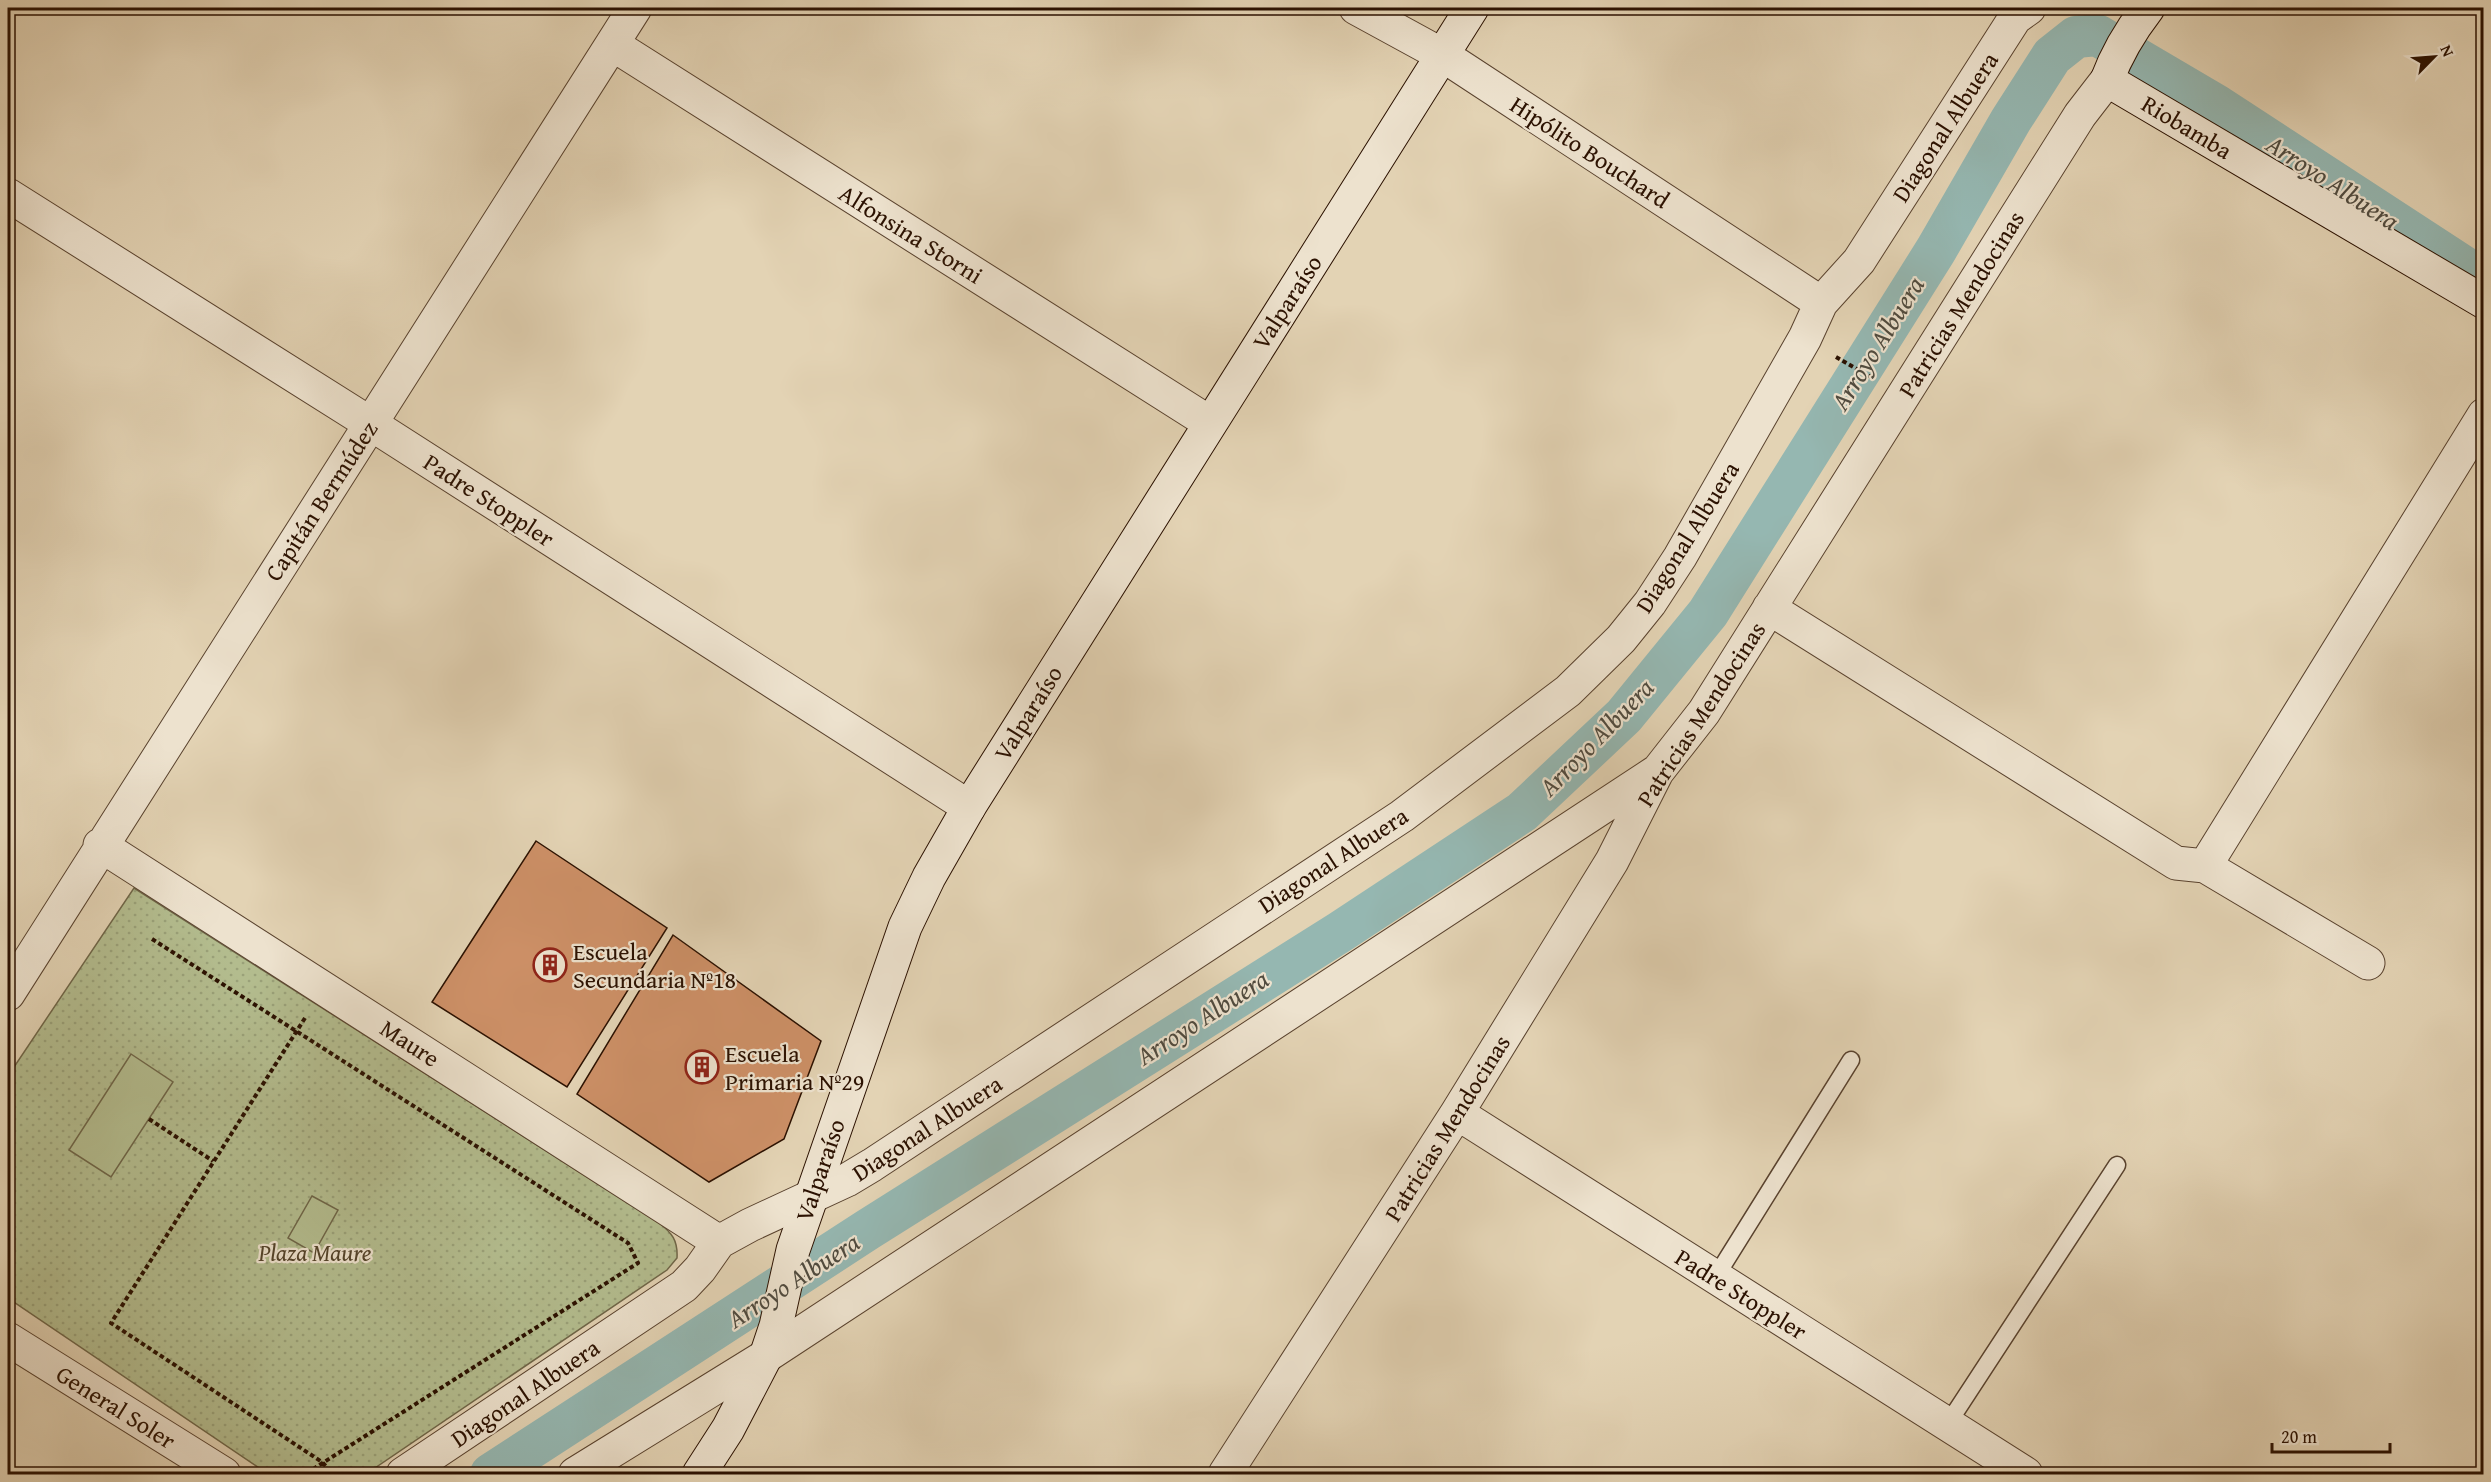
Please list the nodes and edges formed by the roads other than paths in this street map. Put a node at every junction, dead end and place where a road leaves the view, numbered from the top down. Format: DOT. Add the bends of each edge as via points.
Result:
graph roads {
  1 [pos="635,8"];
  2 [pos="1356,8"];
  3 [pos="2028,8"];
  4 [pos="2143,13"];
  5 [pos="1457,25"];
  6 [pos="612,44"];
  7 [pos="2111,70"];
  8 [pos="8,195"];
  9 [pos="2484,302"];
  10 [pos="1821,303"];
  11 [pos="2484,415"];
  12 [pos="1209,423"];
  13 [pos="371,424"];
  14 [pos="1769,608"];
  15 [pos="1657,771"];
  16 [pos="969,807"];
  17 [pos="100,845"];
  18 [pos="2205,866"];
  19 [pos="2368,963"];
  20 [pos="8,994"];
  21 [pos="1851,1060"];
  22 [pos="1458,1113"];
  23 [pos="2117,1165"];
  24 [pos="810,1199"];
  25 [pos="719,1242"];
  26 [pos="1715,1278"];
  27 [pos="8,1339"];
  28 [pos="771,1341"];
  29 [pos="1947,1425"];
  30 [pos="224,1474"];
  31 [pos="403,1474"];
  32 [pos="574,1474"];
  33 [pos="699,1474"];
  34 [pos="1225,1474"];
  35 [pos="2026,1474"];
  1 -- 6 [label="street, Capitán Bermúdez"];
  2 -- 5 [label="street, Hipólito Bouchard"];
  3 -- 10 [label="street, Diagonal Albuera" via="2015,18 1859,261"];
  4 -- 7 [label="street, Patricias Mendocinas"];
  5 -- 10 [label="street, Hipólito Bouchard"];
  5 -- 12 [label="street, Valparaíso"];
  6 -- 12 [label="street, Alfonsina Storni"];
  6 -- 13 [label="street, Capitán Bermúdez"];
  7 -- 9 [label="street, Riobamba"];
  7 -- 14 [label="street, Patricias Mendocinas"];
  8 -- 13 [label="street, Padre Stoppler"];
  10 -- 24 [label="street, Diagonal Albuera" via="1680,557 1621,639 1568,691 1401,816 872,1166"];
  11 -- 18 [label="street"];
  12 -- 16 [label="street, Valparaíso"];
  13 -- 16 [label="street, Padre Stoppler"];
  13 -- 17 [label="street, Capitán Bermúdez"];
  14 -- 15 [label="street, Patricias Mendocinas" via="1704,712"];
  14 -- 18 [label="street" via="2176,863"];
  15 -- 22 [label="street, Patricias Mendocinas" via="1612,861"];
  15 -- 28 [label="street"];
  16 -- 24 [label="street, Valparaíso" via="904,927"];
  17 -- 20 [label="street, Capitán Bermúdez"];
  17 -- 25 [label="street, Maure"];
  18 -- 19 [label="street"];
  21 -- 26 [label="lane"];
  22 -- 26 [label="street, Padre Stoppler"];
  22 -- 34 [label="street, Patricias Mendocinas"];
  23 -- 29 [label="lane"];
  24 -- 25 [label="street, Diagonal Albuera"];
  24 -- 28 [label="street, Valparaíso"];
  25 -- 31 [label="street, Diagonal Albuera" via="684,1286"];
  26 -- 29 [label="street, Padre Stoppler"];
  27 -- 30 [label="street, General Soler"];
  28 -- 32 [label="street"];
  28 -- 33 [label="street, Valparaíso" via="728,1429"];
  29 -- 35 [label="street, Padre Stoppler"];
}
